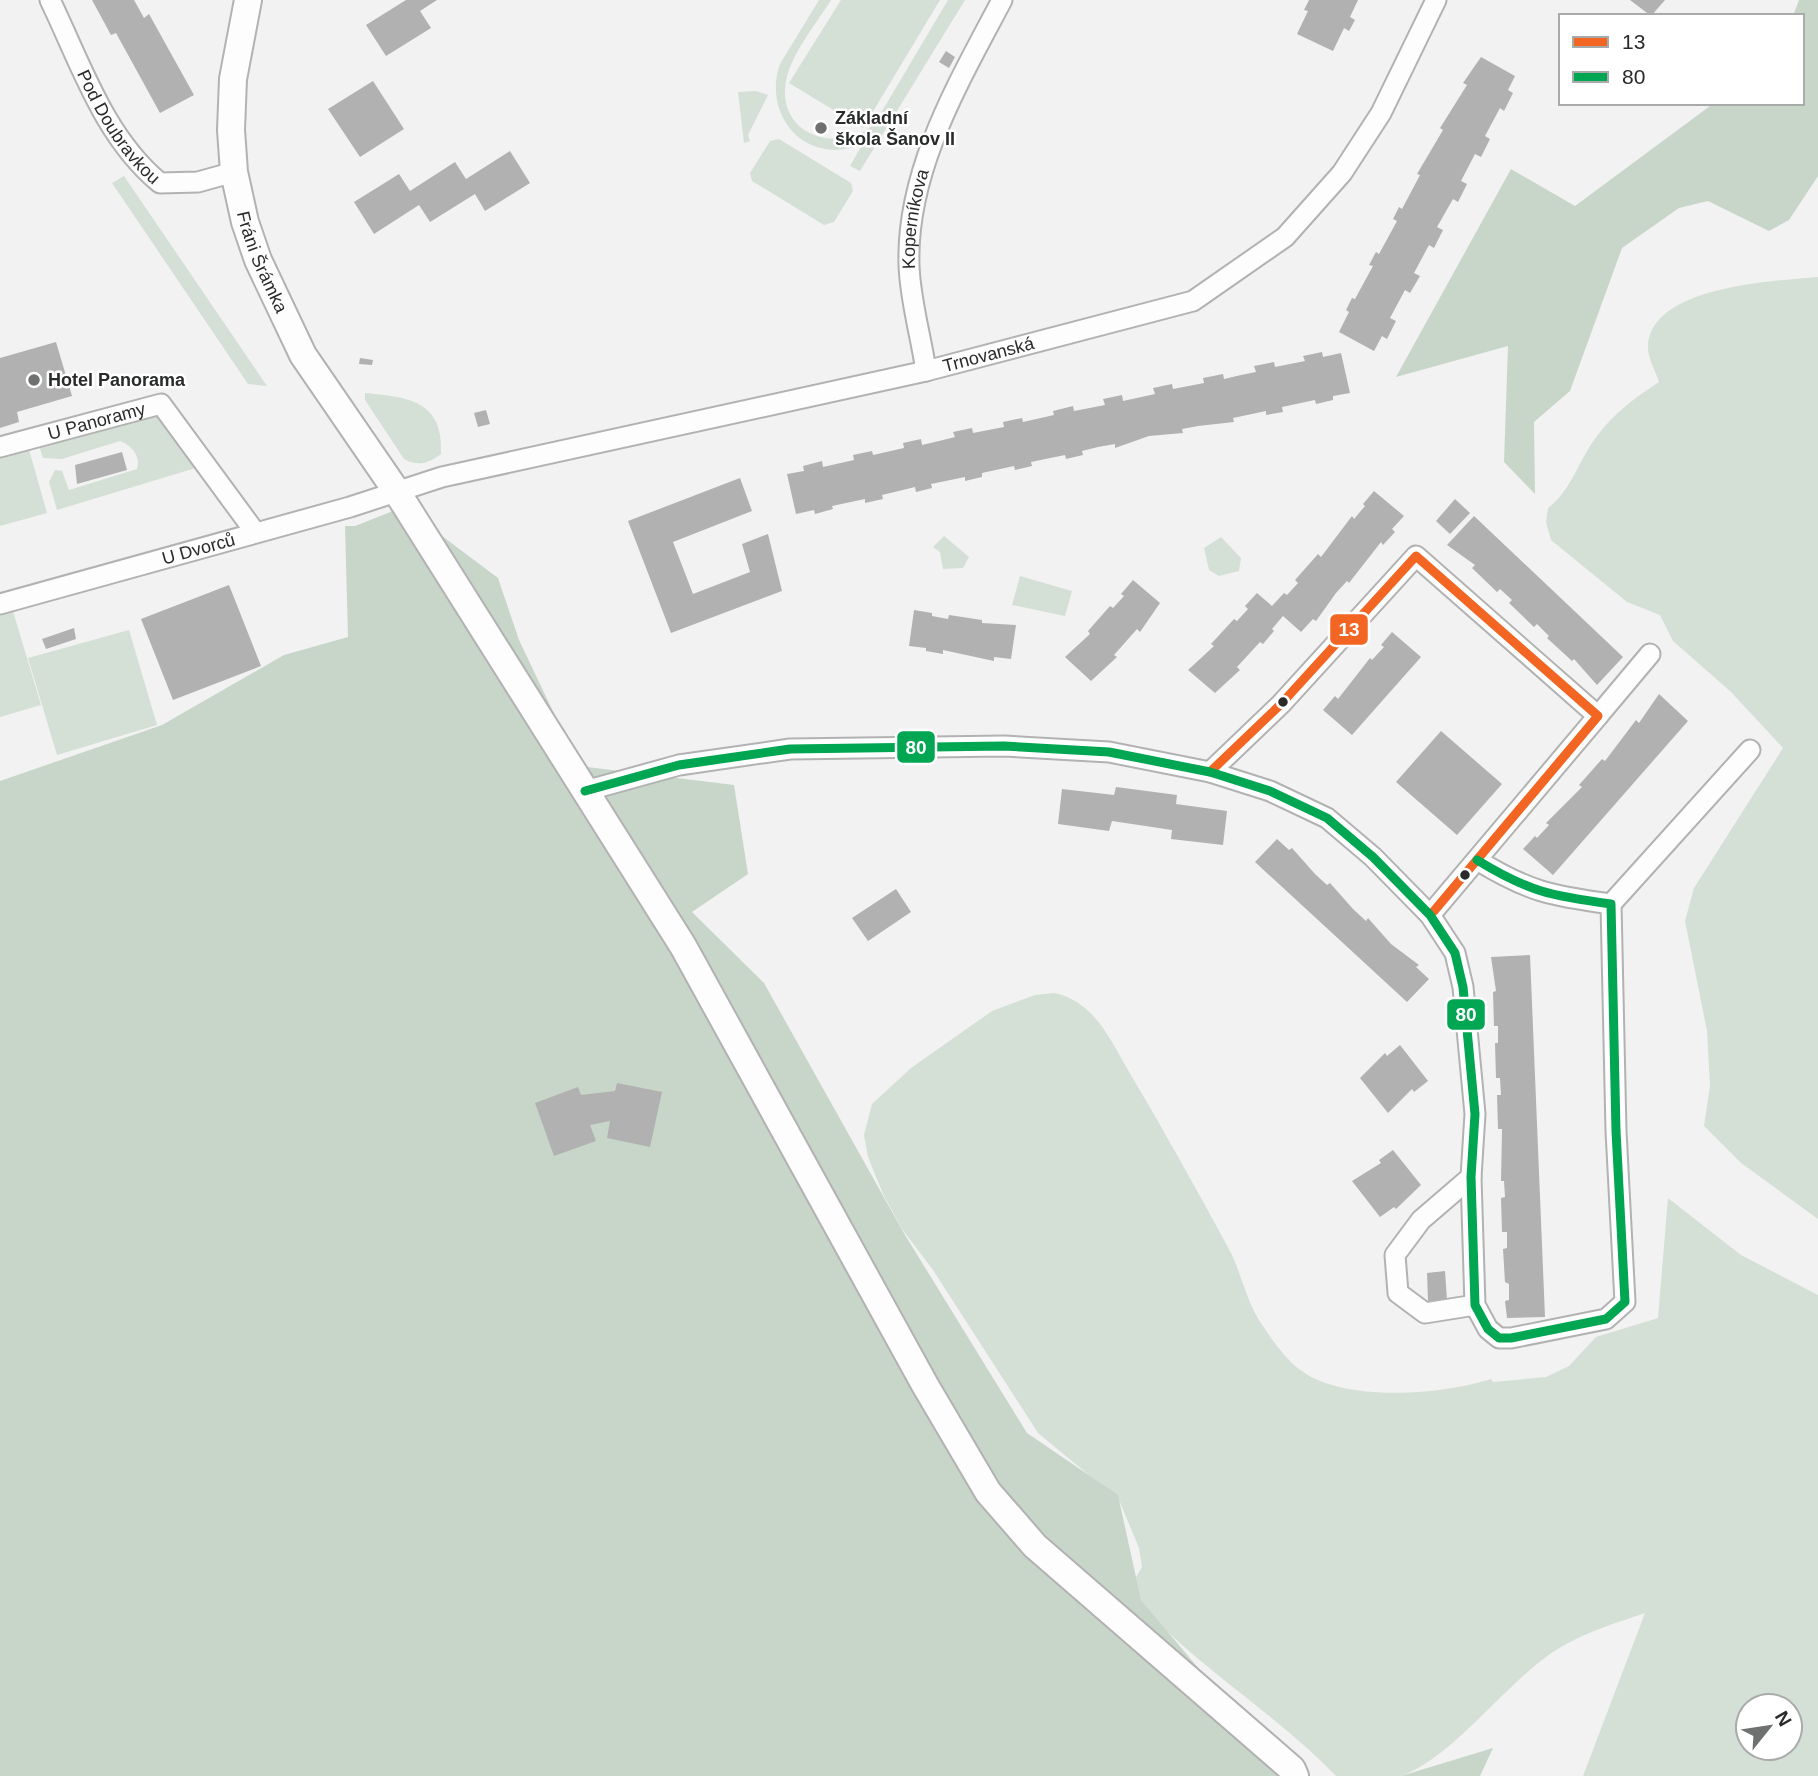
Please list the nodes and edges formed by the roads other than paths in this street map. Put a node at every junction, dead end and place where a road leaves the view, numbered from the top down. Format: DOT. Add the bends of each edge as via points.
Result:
graph roads {
  1 [pos="50,0"];
  2 [pos="248,0"];
  3 [pos="1002,0"];
  4 [pos="1436,0"];
  5 [pos="234,172"];
  6 [pos="926,370"];
  7 [pos="0,447"];
  8 [pos="397,492"];
  9 [pos="255,531"];
  10 [pos="0,604"];
  11 [pos="1650,654"];
  12 [pos="1598,716"];
  13 [pos="1750,750"];
  14 [pos="1210,772"];
  15 [pos="585,791"];
  16 [pos="1477,860"];
  17 [pos="1611,904"];
  18 [pos="1430,915"];
  19 [pos="1471,1177"];
  20 [pos="1475,1305"];
  21 [pos="1295,1776"];
  1 -- 5 [label="street, Pod Doubravkou" via="121,145 143,169 160,183 198,182"];
  2 -- 5 [label="street, Fráni Šrámka" via="233,79"];
  3 -- 6 [label="street, Koperníkova" via="928,154 913,204 909,268"];
  4 -- 6 [label="street, Trnovanská" via="1358,151 1314,209 1261,257 1193,301"];
  5 -- 8 [label="street, Fráni Šrámka" via="245,222 272,296 303,355"];
  6 -- 8 [label="street, Trnovanská" via="480,468"];
  7 -- 9 [label="street, U Panoramy" via="161,404"];
  8 -- 9 [label="street, U Dvorců"];
  8 -- 15 [label="street, Fráni Šrámka"];
  9 -- 10 [label="street, U Dvorců"];
  11 -- 12 [label="street"];
  12 -- 14 [label="street" via="1416,555 1281,704"];
  12 -- 16 [label="street"];
  13 -- 17 [label="street"];
  14 -- 15 [label="street" via="1109,752 1004,746 790,749 680,765"];
  14 -- 18 [label="street" via="1270,791 1327,818"];
  15 -- 21 [label="street, Fráni Šrámka" via="683,946 988,1492 1035,1546"];
  16 -- 17 [label="street" via="1515,883 1547,895"];
  16 -- 18 [label="street"];
  17 -- 20 [label="street" via="1625,1302 1606,1319 1499,1338 1488,1329"];
  18 -- 19 [label="street" via="1455,953 1463,987 1475,1114"];
  19 -- 20 [label="street"];
  19 -- 20 [label="street" via="1421,1220 1395,1255 1398,1293 1425,1313"];
}
